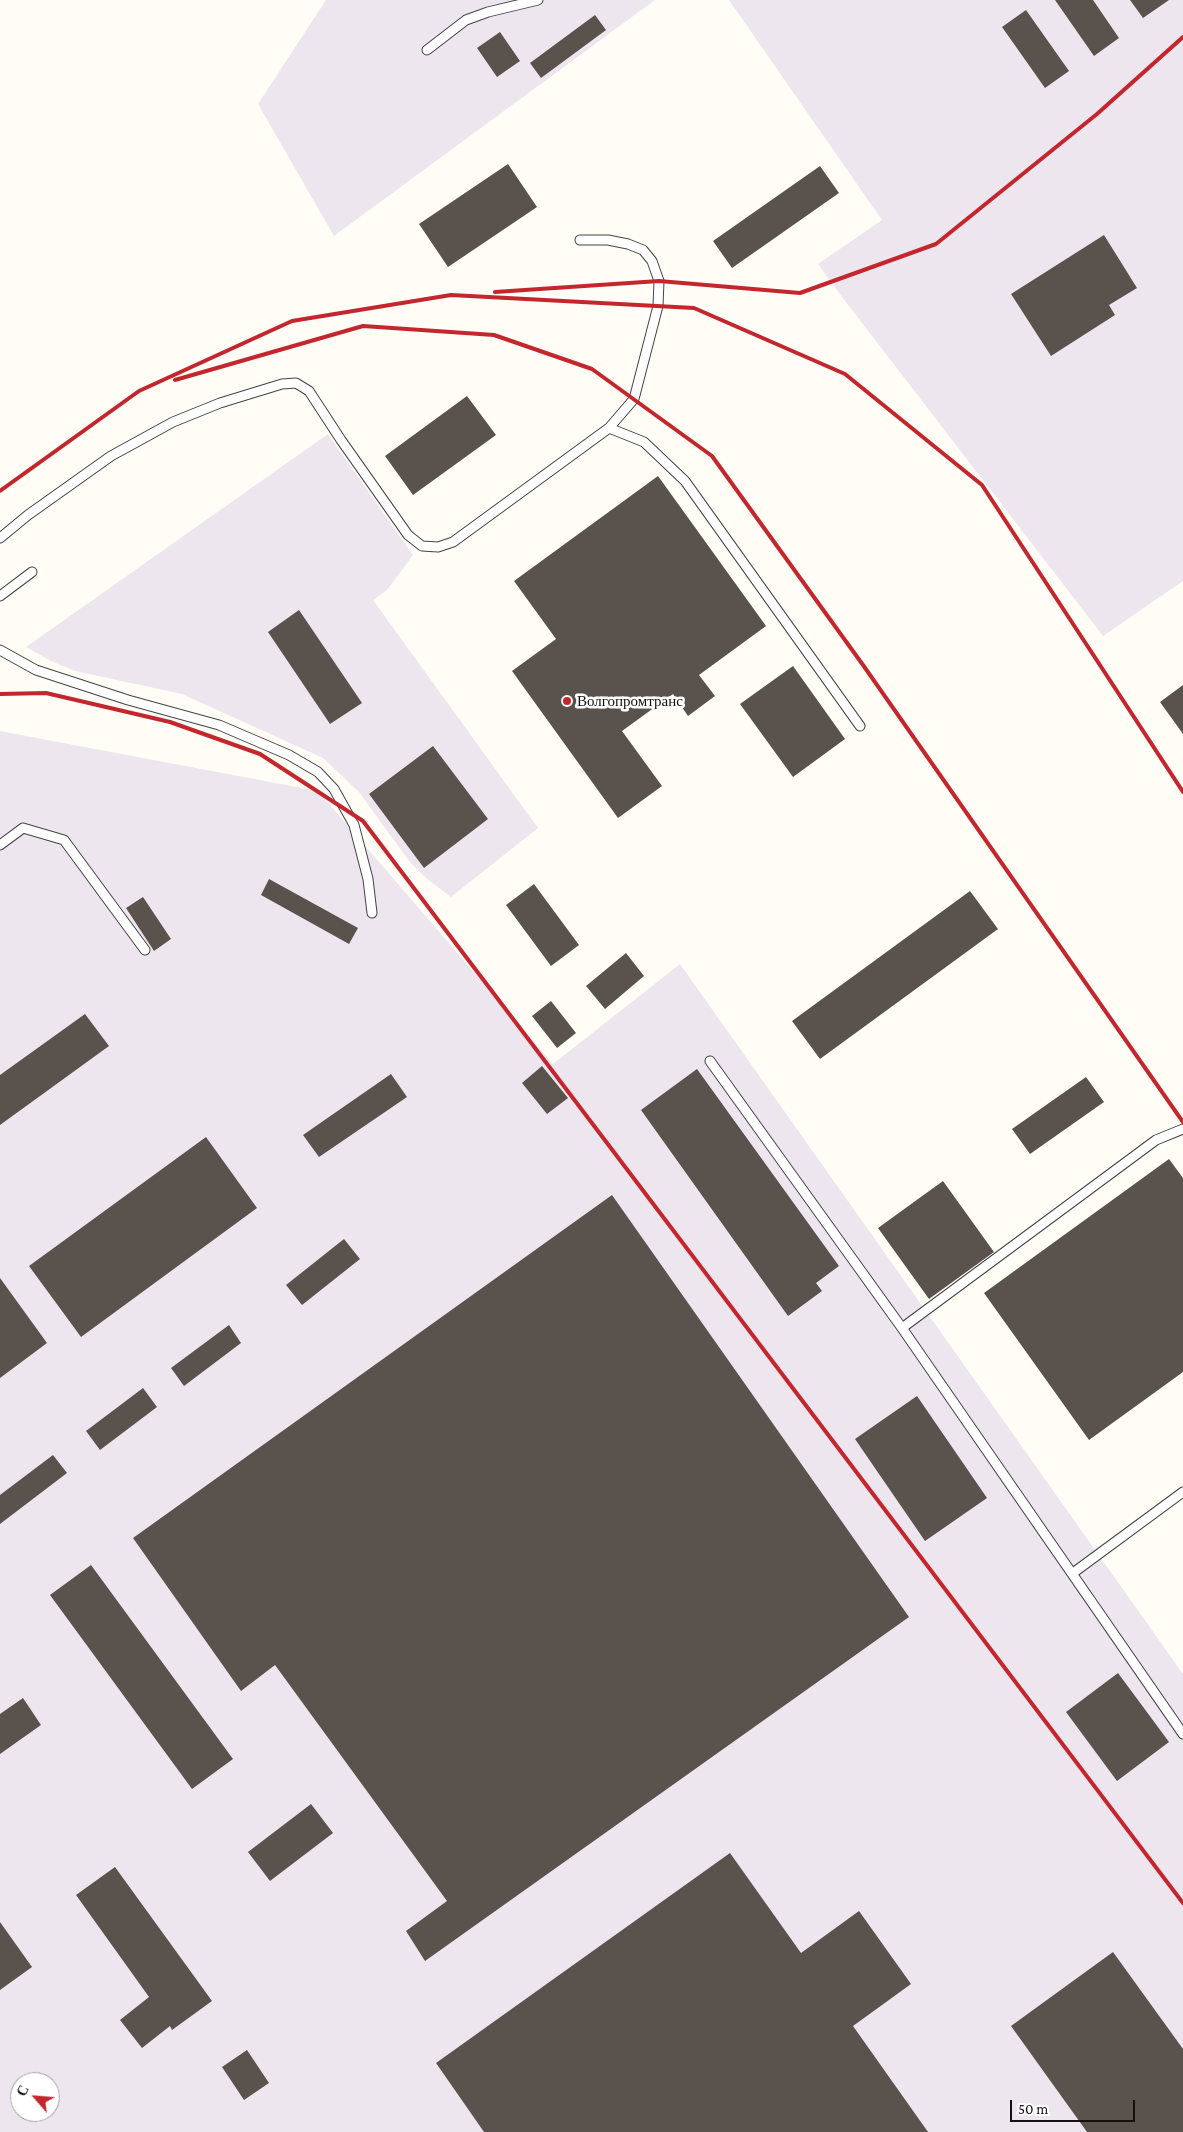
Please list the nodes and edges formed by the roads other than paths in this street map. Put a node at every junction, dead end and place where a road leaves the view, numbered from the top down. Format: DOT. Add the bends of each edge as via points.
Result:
graph roads {
  1 [pos="538,0"];
  2 [pos="427,50"];
  3 [pos="580,240"];
  4 [pos="609,428"];
  5 [pos="0,538"];
  6 [pos="32,572"];
  7 [pos="0,596"];
  8 [pos="0,650"];
  9 [pos="860,726"];
  10 [pos="0,845"];
  11 [pos="372,913"];
  12 [pos="146,950"];
  13 [pos="710,1062"];
  14 [pos="1183,1129"];
  15 [pos="902,1328"];
  16 [pos="1183,1492"];
  17 [pos="1073,1573"];
  18 [pos="1183,1734"];
  1 -- 2 [label="lane" via="466,20"];
  3 -- 4 [label="lane" via="608,240 643,250 659,281 658,306 634,399"];
  4 -- 5 [label="lane" via="453,542 422,546 408,535 310,391 296,383 282,384 220,403 165,426 110,456"];
  4 -- 9 [label="lane" via="644,442 685,481"];
  6 -- 7 [label="lane"];
  8 -- 11 [label="lane" via="36,670 219,725 289,755 318,772 334,789 354,825 368,879"];
  10 -- 12 [label="lane" via="24,828 64,840"];
  13 -- 15 [label="lane"];
  14 -- 15 [label="lane" via="1156,1140"];
  15 -- 17 [label="lane"];
  16 -- 17 [label="lane"];
  17 -- 18 [label="lane"];
}
